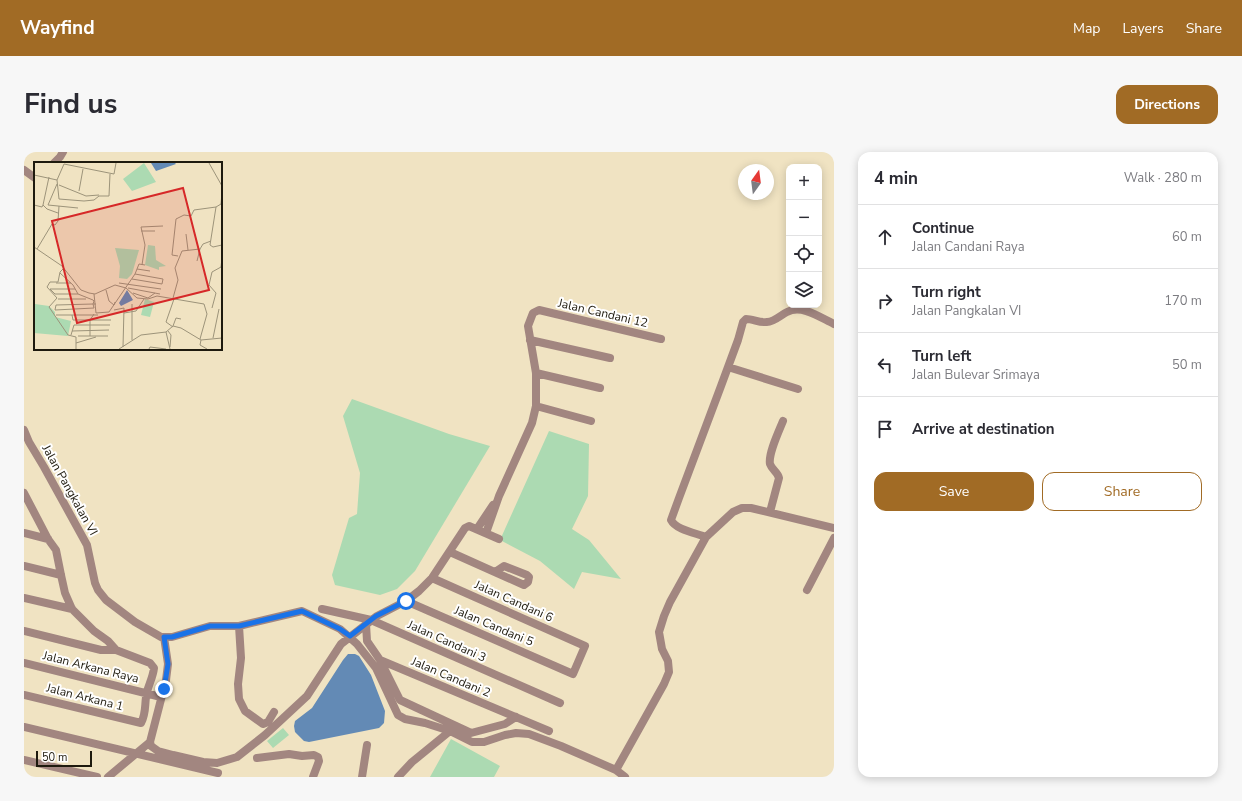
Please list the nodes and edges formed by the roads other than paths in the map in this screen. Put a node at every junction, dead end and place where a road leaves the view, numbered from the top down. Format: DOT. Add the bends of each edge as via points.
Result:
graph roads {
  1 [pos="63,152"];
  2 [pos="55,162"];
  3 [pos="24,170"];
  4 [pos="34,177"];
  5 [pos="834,324"];
  6 [pos="662,339"];
  7 [pos="530,340"];
  8 [pos="610,358"];
  9 [pos="728,367"];
  10 [pos="536,373"];
  11 [pos="600,388"];
  12 [pos="798,389"];
  13 [pos="536,406"];
  14 [pos="591,421"];
  15 [pos="783,421"];
  16 [pos="24,430"];
  17 [pos="27,443"];
  18 [pos="24,493"];
  19 [pos="498,496"];
  20 [pos="26,501"];
  21 [pos="770,512"];
  22 [pos="473,528"];
  23 [pos="834,528"];
  24 [pos="24,533"];
  25 [pos="486,533"];
  26 [pos="706,537"];
  27 [pos="834,538"];
  28 [pos="48,539"];
  29 [pos="499,539"];
  30 [pos="450,552"];
  31 [pos="24,566"];
  32 [pos="495,572"];
  33 [pos="61,575"];
  34 [pos="432,578"];
  35 [pos="807,590"];
  36 [pos="24,598"];
  37 [pos="406,601"];
  38 [pos="72,609"];
  39 [pos="322,609"];
  40 [pos="368,622"];
  41 [pos="239,626"];
  42 [pos="24,631"];
  43 [pos="350,636"];
  44 [pos="164,637"];
  45 [pos="116,650"];
  46 [pos="380,660"];
  47 [pos="24,663"];
  48 [pos="573,674"];
  49 [pos="149,694"];
  50 [pos="24,695"];
  51 [pos="161,697"];
  52 [pos="560,703"];
  53 [pos="274,712"];
  54 [pos="516,717"];
  55 [pos="24,727"];
  56 [pos="549,731"];
  57 [pos="450,732"];
  58 [pos="150,742"];
  59 [pos="368,745"];
  60 [pos="135,753"];
  61 [pos="257,758"];
  62 [pos="24,760"];
  63 [pos="616,770"];
  64 [pos="218,773"];
  65 [pos="97,777"];
  66 [pos="108,777"];
  67 [pos="313,777"];
  68 [pos="362,777"];
  69 [pos="398,777"];
  70 [pos="623,777"];
  1 -- 2 [label="street"];
  3 -- 4 [label="street"];
  5 -- 9 [label="street" via="802,310 790,310 767,322 746,319"];
  6 -- 7 [label="street, Jalan Candani 12" via="540,310 533,313 528,326"];
  7 -- 8 [label="street"];
  7 -- 10 [label="street"];
  9 -- 12 [label="street"];
  9 -- 26 [label="street" via="671,520 678,527"];
  10 -- 11 [label="street"];
  10 -- 13 [label="street"];
  13 -- 14 [label="street"];
  13 -- 19 [label="street" via="532,423"];
  15 -- 21 [label="street" via="770,458 771,466 779,478"];
  16 -- 17 [label="street, Jalan Pangkalan VI"];
  17 -- 44 [label="street, Jalan Pangkalan VI" via="44,467 87,545 98,590 106,600 134,622"];
  18 -- 20 [label="street"];
  19 -- 22 [label="street"];
  19 -- 25 [label="street"];
  20 -- 28 [label="street"];
  21 -- 23 [label="street"];
  21 -- 26 [label="street" via="742,508 733,512"];
  22 -- 25 [label="street"];
  22 -- 30 [label="street" via="465,528"];
  24 -- 28 [label="street"];
  25 -- 29 [label="street"];
  26 -- 63 [label="street" via="670,602 659,632 670,672"];
  27 -- 35 [label="street"];
  28 -- 33 [label="street" via="56,550"];
  30 -- 32 [label="street"];
  30 -- 34 [label="street"];
  31 -- 33 [label="street"];
  33 -- 38 [label="street"];
  34 -- 37 [label="street"];
  34 -- 48 [label="street, Jalan Candani 6" via="585,646"];
  36 -- 38 [label="street"];
  37 -- 40 [label="street"];
  37 -- 48 [label="street, Jalan Candani 5"];
  38 -- 45 [label="street"];
  39 -- 40 [label="street, Jalan Candani 3"];
  40 -- 43 [label="street"];
  40 -- 46 [label="street" via="367,641"];
  40 -- 52 [label="street, Jalan Candani 3"];
  41 -- 43 [label="street" via="302,611"];
  41 -- 44 [label="street" via="210,626"];
  41 -- 53 [label="street" via="239,699 245,711 263,724 268,722"];
  42 -- 45 [label="street" via="101,650"];
  43 -- 57 [label="street" via="376,668 398,715"];
  43 -- 58 [label="street" via="341,644 307,696 237,757 217,763 203,762 158,750 151,746"];
  44 -- 51 [label="street" via="168,664"];
  45 -- 49 [label="street" via="152,665 154,671"];
  46 -- 54 [label="street, Jalan Candani 2"];
  46 -- 54 [label="street" via="400,700 471,733 505,724"];
  47 -- 49 [label="street, Jalan Arkana Raya"];
  49 -- 50 [label="street, Jalan Arkana 1" via="141,723"];
  49 -- 51 [label="street, Jalan Arkana Raya"];
  51 -- 58 [label="street"];
  54 -- 56 [label="street, Jalan Candani 2"];
  55 -- 60 [label="street"];
  57 -- 63 [label="street" via="472,742 484,742 516,733 529,734"];
  57 -- 69 [label="street" via="412,762"];
  58 -- 60 [label="street"];
  59 -- 68 [label="street"];
  60 -- 64 [label="street"];
  60 -- 66 [label="street"];
  61 -- 67 [label="street" via="289,754 314,755 319,761"];
  62 -- 65 [label="street"];
  63 -- 70 [label="street"];
}
